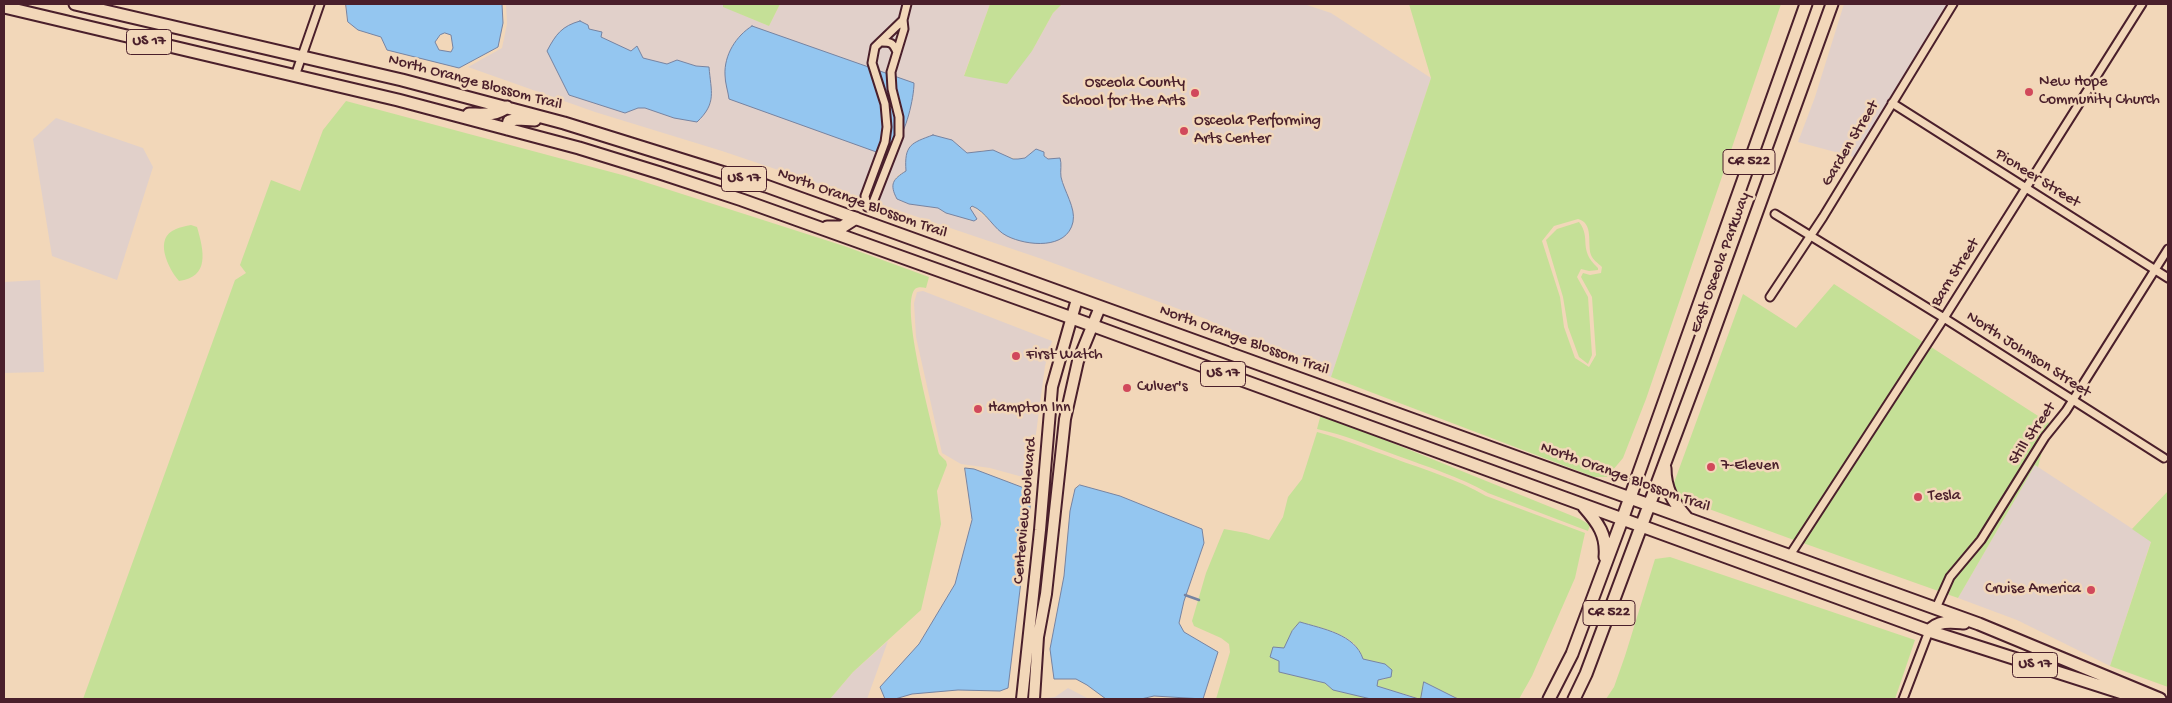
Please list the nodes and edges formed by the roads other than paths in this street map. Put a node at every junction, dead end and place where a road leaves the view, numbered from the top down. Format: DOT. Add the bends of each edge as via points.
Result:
graph roads {
  1 [pos="75,4"];
  2 [pos="320,4"];
  3 [pos="907,4"];
  4 [pos="1806,4"];
  5 [pos="1832,4"];
  6 [pos="1953,4"];
  7 [pos="2142,4"];
  8 [pos="4,7"];
  9 [pos="902,20"];
  10 [pos="882,42"];
  11 [pos="897,52"];
  12 [pos="301,57"];
  13 [pos="294,76"];
  14 [pos="891,76"];
  15 [pos="878,78"];
  16 [pos="1892,103"];
  17 [pos="507,107"];
  18 [pos="455,115"];
  19 [pos="564,123"];
  20 [pos="507,129"];
  21 [pos="2026,187"];
  22 [pos="1775,214"];
  23 [pos="856,218"];
  24 [pos="820,227"];
  25 [pos="1810,236"];
  26 [pos="2168,249"];
  27 [pos="2155,270"];
  28 [pos="2168,278"];
  29 [pos="1770,297"];
  30 [pos="1077,299"];
  31 [pos="1100,307"];
  32 [pos="1072,318"];
  33 [pos="1944,318"];
  34 [pos="1092,326"];
  35 [pos="2072,400"];
  36 [pos="1047,458"];
  37 [pos="2164,458"];
  38 [pos="1059,459"];
  39 [pos="1665,461"];
  40 [pos="1630,497"];
  41 [pos="1649,504"];
  42 [pos="1582,505"];
  43 [pos="1687,518"];
  44 [pos="1622,520"];
  45 [pos="1641,527"];
  46 [pos="1790,555"];
  47 [pos="1604,569"];
  48 [pos="1936,608"];
  49 [pos="1979,624"];
  50 [pos="1929,631"];
  51 [pos="1022,699"];
  52 [pos="1034,699"];
  53 [pos="1548,699"];
  54 [pos="1574,699"];
  55 [pos="1903,699"];
  56 [pos="2140,699"];
  57 [pos="2160,699"];
  1 -- 12 [label="main road, US 17"];
  2 -- 12 [label="street"];
  3 -- 9 [label="street"];
  4 -- 40 [label="main road, East Osceola Parkway / CR 522"];
  5 -- 39 [label="main road, East Osceola Parkway / CR 522"];
  6 -- 16 [label="street, Garden Street"];
  7 -- 21 [label="street, Barn Street"];
  8 -- 13 [label="main road, US 17"];
  9 -- 10 [label="street"];
  9 -- 11 [label="street" via="904,29"];
  10 -- 11 [label="street" via="893,44"];
  10 -- 15 [label="street" via="875,48 872,63"];
  11 -- 14 [label="street"];
  12 -- 13 [label="street"];
  12 -- 17 [label="main road, North Orange Blossom Trail / US 17"];
  13 -- 18 [label="main road, US 17"];
  14 -- 15 [label="street" via="886,81"];
  14 -- 15 [label="street" via="899,136 872,205 867,207 865,196 885,142 887,127"];
  16 -- 21 [label="street, Pioneer Street"];
  16 -- 25 [label="street, Garden Street"];
  17 -- 18 [label="main road" via="491,114"];
  17 -- 19 [label="main road, North Orange Blossom Trail / US 17"];
  18 -- 20 [label="main road, US 17"];
  19 -- 20 [label="main road" via="517,119 509,121"];
  19 -- 23 [label="main road, North Orange Blossom Trail / US 17" via="757,183"];
  20 -- 24 [label="main road, US 17" via="660,173"];
  21 -- 27 [label="street, Pioneer Street"];
  21 -- 33 [label="street, Barn Street"];
  22 -- 25 [label="street, North Johnson Street"];
  23 -- 24 [label="main road" via="842,227"];
  23 -- 30 [label="main road, North Orange Blossom Trail / US 17"];
  24 -- 32 [label="main road, US 17"];
  25 -- 29 [label="street, Garden Street"];
  25 -- 33 [label="street, North Johnson Street"];
  26 -- 27 [label="street, Still Street"];
  27 -- 28 [label="street, Pioneer Street"];
  27 -- 35 [label="street, Still Street"];
  30 -- 31 [label="main road, North Orange Blossom Trail / US 17"];
  30 -- 32 [label="street, Centerview Boulevard"];
  31 -- 34 [label="street, Centerview Boulevard"];
  31 -- 40 [label="main road, North Orange Blossom Trail / US 17"];
  32 -- 34 [label="main road, US 17"];
  32 -- 36 [label="street, Centerview Boulevard" via="1052,387"];
  33 -- 35 [label="street, North Johnson Street"];
  33 -- 46 [label="street, Barn Street"];
  34 -- 38 [label="street, Centerview Boulevard" via="1073,378"];
  34 -- 42 [label="main road, US 17"];
  35 -- 37 [label="street, North Johnson Street"];
  35 -- 48 [label="street, Still Street" via="1970,555 1950,577"];
  36 -- 38 [label="street"];
  36 -- 51 [label="street, Centerview Boulevard"];
  38 -- 52 [label="street, Centerview Boulevard"];
  39 -- 41 [label="main road, East Osceola Parkway / CR 522"];
  39 -- 43 [label="main road" via="1668,492"];
  40 -- 41 [label="main road, North Orange Blossom Trail / US 17"];
  40 -- 44 [label="main road, CR 522"];
  41 -- 43 [label="main road, North Orange Blossom Trail / US 17"];
  41 -- 45 [label="main road, CR 522"];
  42 -- 44 [label="main road, US 17"];
  42 -- 47 [label="main road" via="1602,530 1606,545"];
  43 -- 46 [label="main road, North Orange Blossom Trail / US 17"];
  44 -- 45 [label="main road, US 17"];
  44 -- 47 [label="main road, CR 522"];
  45 -- 50 [label="main road, US 17"];
  45 -- 54 [label="main road, CR 522"];
  46 -- 48 [label="main road, North Orange Blossom Trail / US 17"];
  47 -- 53 [label="main road, CR 522" via="1572,654"];
  48 -- 49 [label="main road, North Orange Blossom Trail / US 17"];
  49 -- 50 [label="main road" via="1944,622 1935,624"];
  49 -- 57 [label="main road, North Orange Blossom Trail / US 17"];
  50 -- 55 [label="street"];
  50 -- 56 [label="main road, US 17"];
}
